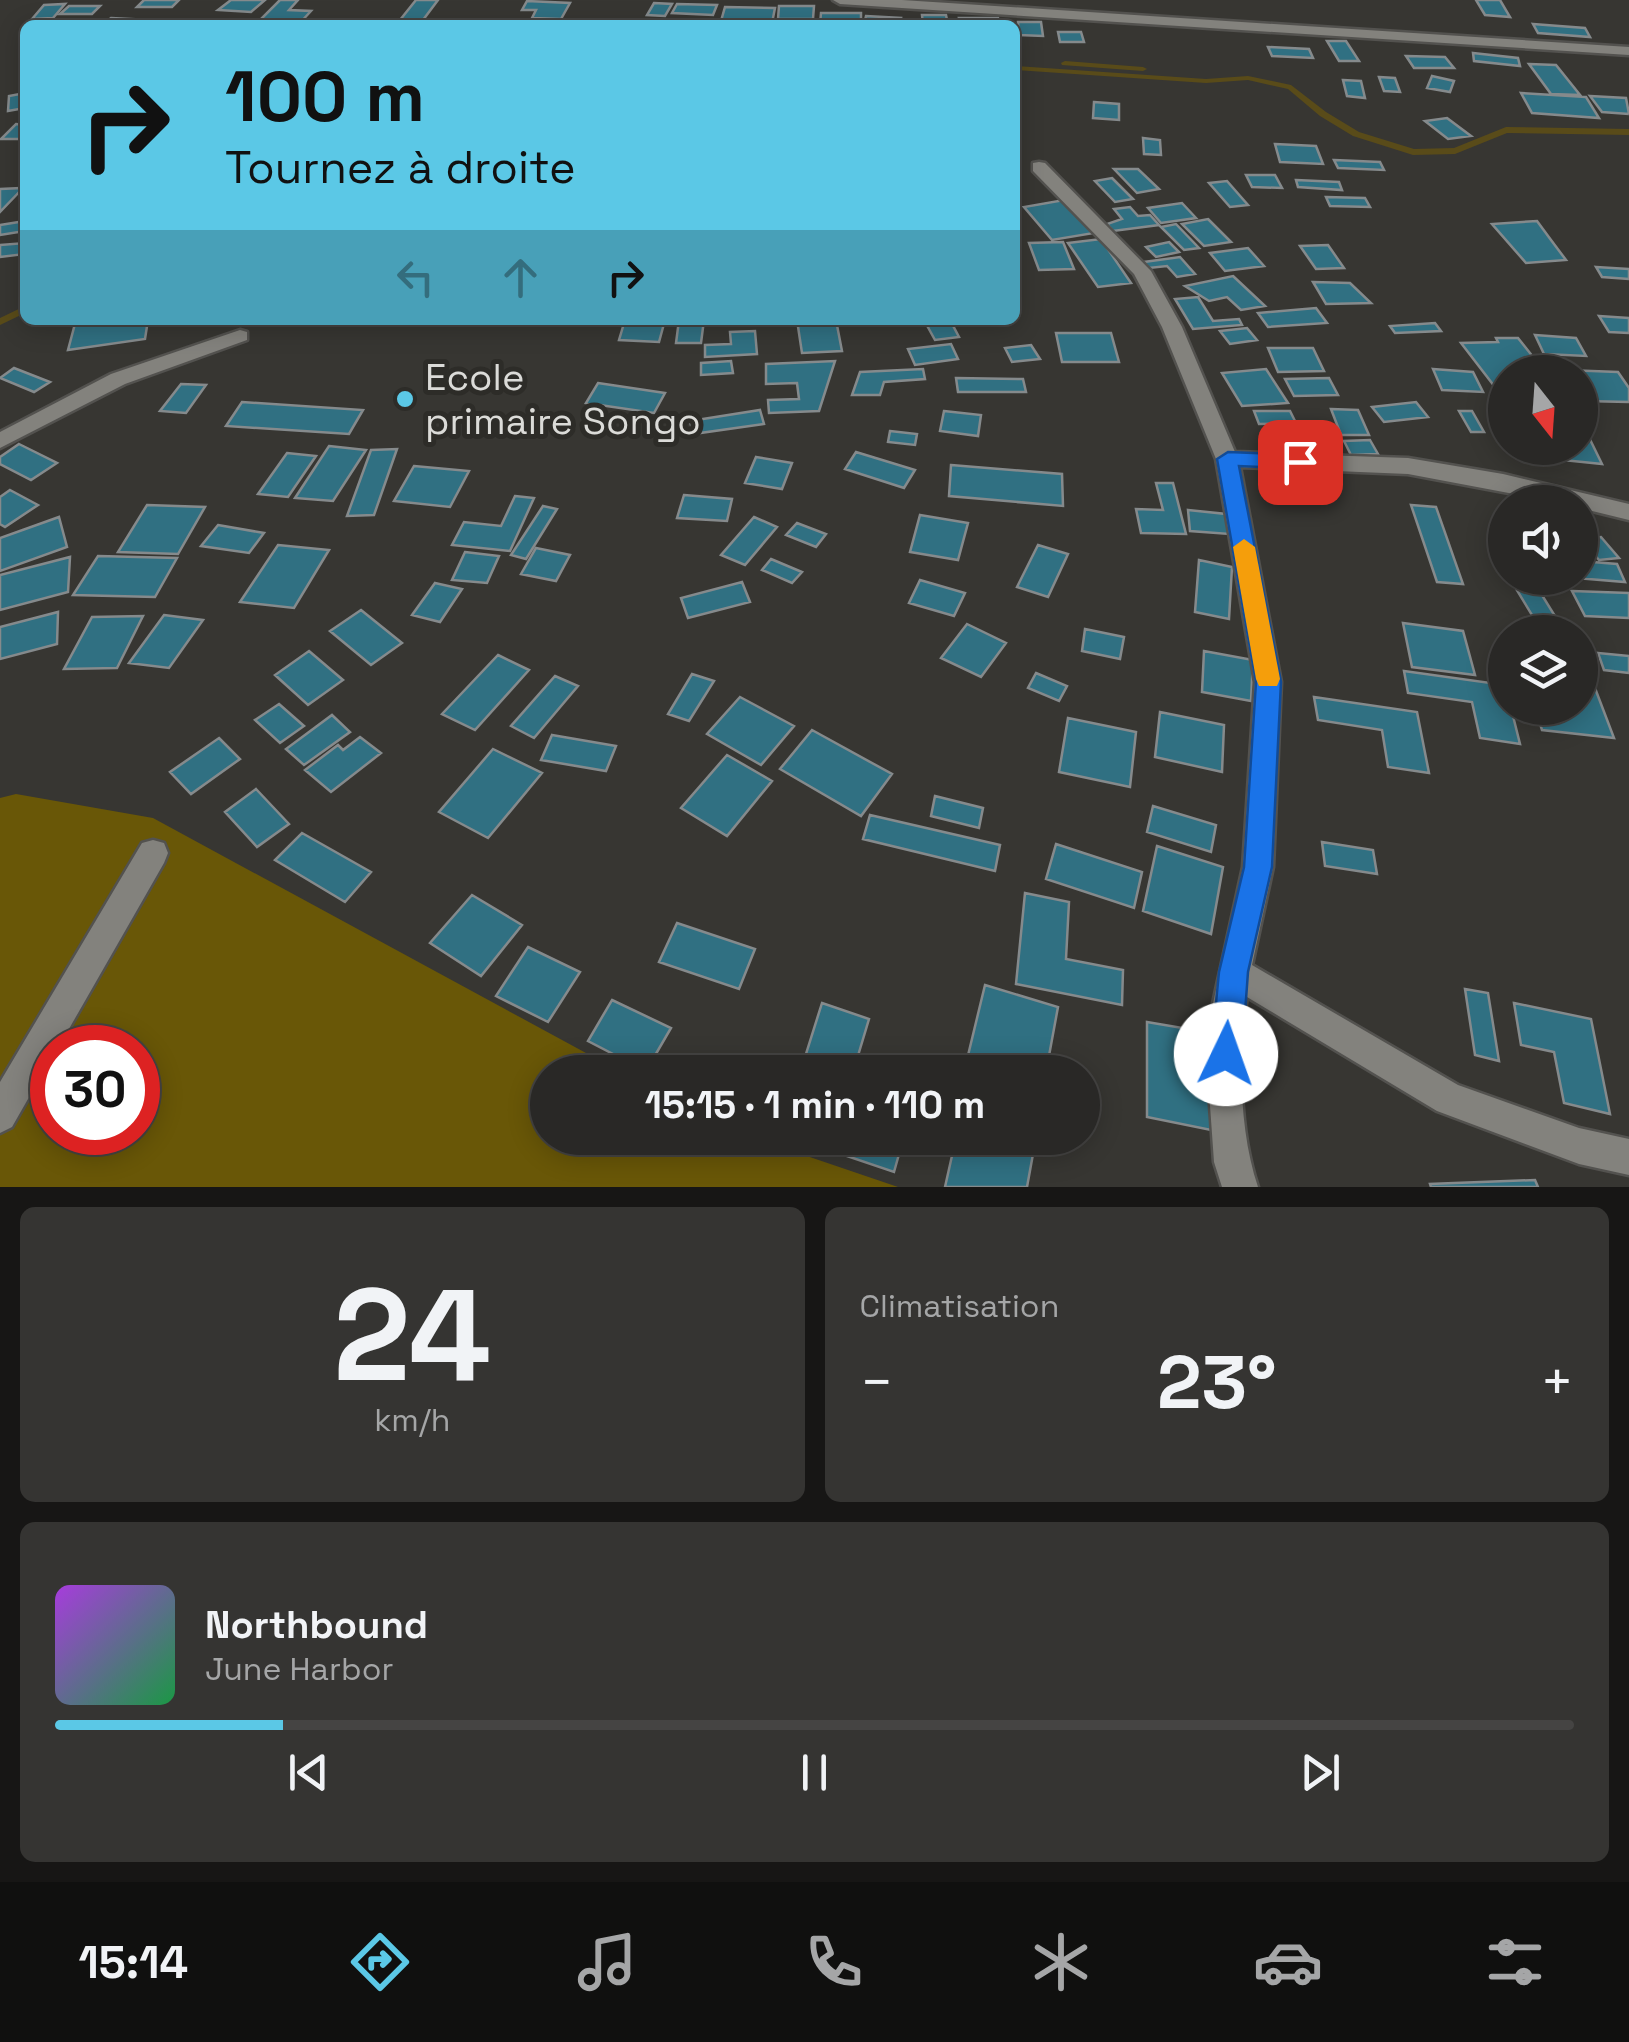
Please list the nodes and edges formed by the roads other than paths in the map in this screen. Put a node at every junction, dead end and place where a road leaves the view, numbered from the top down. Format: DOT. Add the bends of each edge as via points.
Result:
graph roads {
  1 [pos="840,0"];
  2 [pos="1629,51"];
  3 [pos="1039,167"];
  4 [pos="240,336"];
  5 [pos="0,441"];
  6 [pos="1228,459"];
  7 [pos="1629,512"];
  8 [pos="153,853"];
  9 [pos="1234,972"];
  10 [pos="0,1115"];
  11 [pos="1629,1157"];
  12 [pos="1240,1187"];
  1 -- 2 [label="street"];
  3 -- 6 [label="street" via="1142,271"];
  4 -- 5 [label="street" via="118,379"];
  6 -- 7 [label="street" via="1408,466"];
  6 -- 9 [label="street" via="1268,682 1258,867"];
  8 -- 10 [label="street"];
  9 -- 11 [label="street" via="1449,1098 1579,1146"];
  9 -- 12 [label="street" via="1226,1091"];
}
